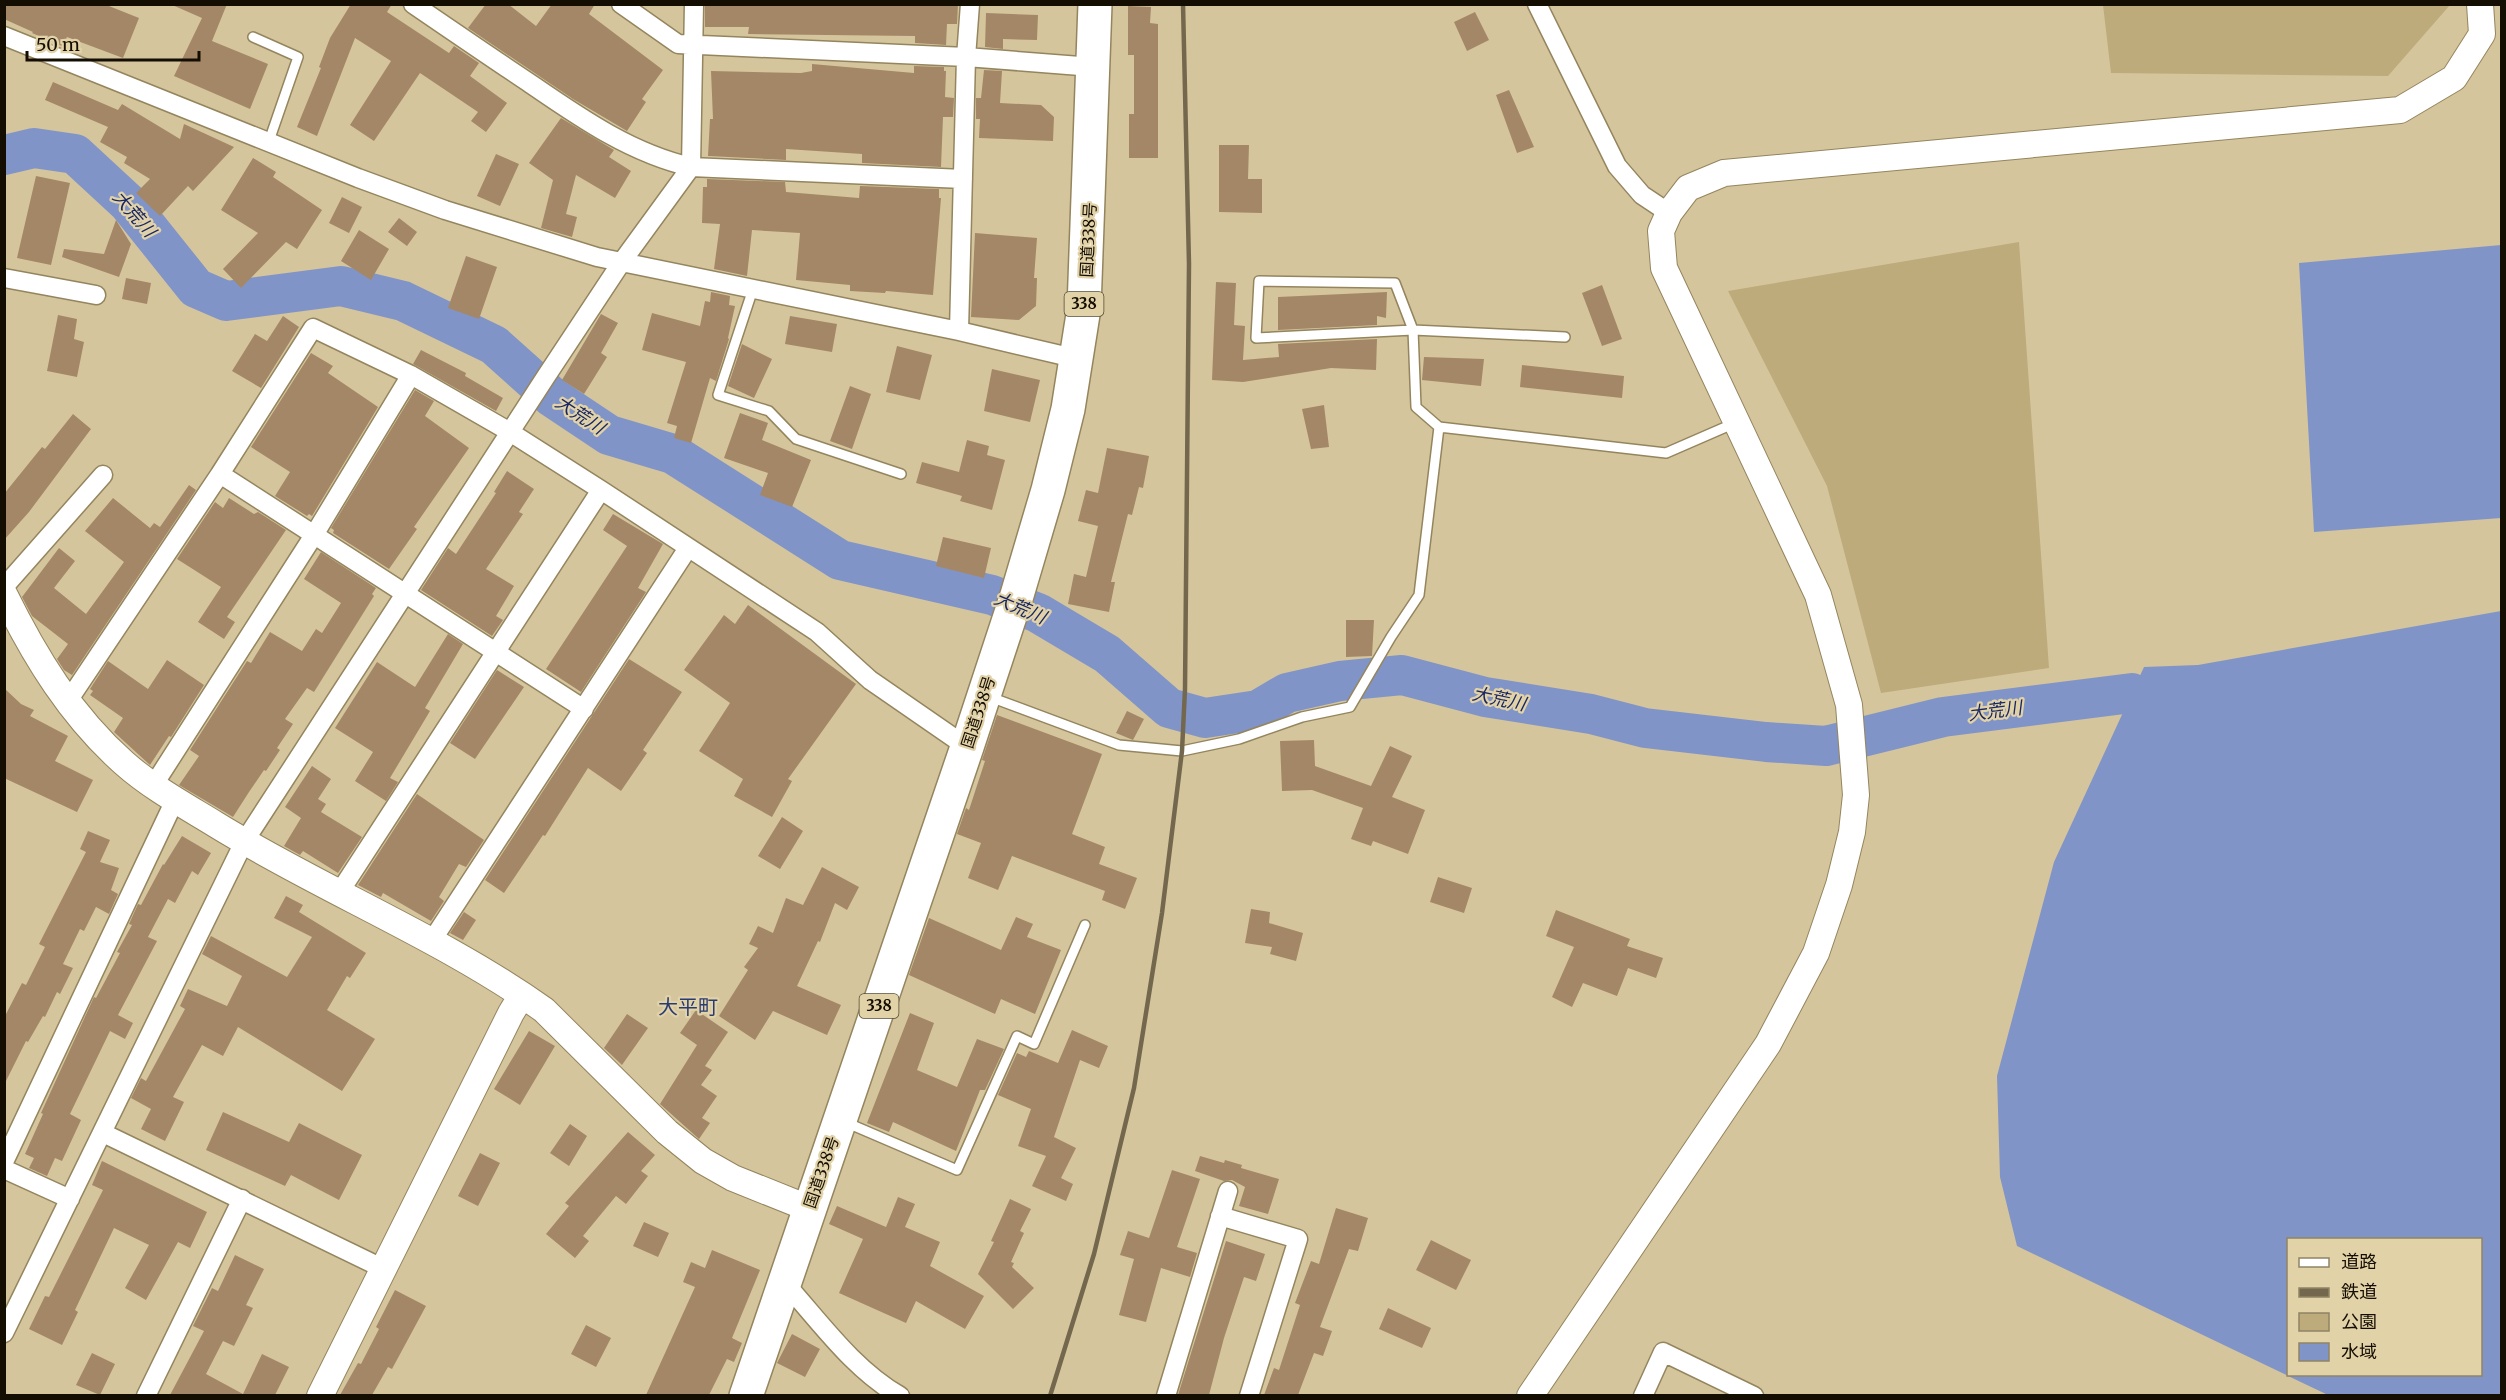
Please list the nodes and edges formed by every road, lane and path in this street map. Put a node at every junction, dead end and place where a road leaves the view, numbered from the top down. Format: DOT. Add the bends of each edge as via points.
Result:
graph roads {
  1 [pos="413,4"];
  2 [pos="621,4"];
  3 [pos="694,4"];
  4 [pos="970,4"];
  5 [pos="1095,4"];
  6 [pos="1537,4"];
  7 [pos="2480,4"];
  8 [pos="4,36"];
  9 [pos="253,37"];
  10 [pos="694,44"];
  11 [pos="966,57"];
  12 [pos="1093,67"];
  13 [pos="269,141"];
  14 [pos="691,167"];
  15 [pos="963,179"];
  16 [pos="1669,213"];
  17 [pos="621,263"];
  18 [pos="4,278"];
  19 [pos="753,289"];
  20 [pos="96,296"];
  21 [pos="959,330"];
  22 [pos="1413,330"];
  23 [pos="1565,337"];
  24 [pos="1078,358"];
  25 [pos="411,375"];
  26 [pos="1737,422"];
  27 [pos="1439,427"];
  28 [pos="510,432"];
  29 [pos="220,474"];
  30 [pos="901,474"];
  31 [pos="103,475"];
  32 [pos="601,490"];
  33 [pos="314,535"];
  34 [pos="688,548"];
  35 [pos="4,587"];
  36 [pos="404,592"];
  37 [pos="4,594"];
  38 [pos="497,651"];
  39 [pos="984,695"];
  40 [pos="68,701"];
  41 [pos="584,709"];
  42 [pos="967,747"];
  43 [pos="153,786"];
  44 [pos="175,800"];
  45 [pos="244,842"];
  46 [pos="339,893"];
  47 [pos="1085,925"];
  48 [pos="431,942"];
  49 [pos="522,995"];
  50 [pos="840,1120"];
  51 [pos="103,1132"];
  52 [pos="4,1162"];
  53 [pos="4,1169"];
  54 [pos="1228,1191"];
  55 [pos="70,1199"];
  56 [pos="242,1199"];
  57 [pos="808,1208"];
  58 [pos="1220,1216"];
  59 [pos="382,1268"];
  60 [pos="785,1284"];
  61 [pos="4,1333"];
  62 [pos="146,1395"];
  63 [pos="320,1395"];
  64 [pos="746,1395"];
  65 [pos="900,1395"];
  66 [pos="1166,1395"];
  67 [pos="1249,1395"];
  68 [pos="1530,1395"];
  69 [pos="1643,1395"];
  70 [pos="1754,1395"];
  1 -- 14 [label="street" via="607,134 667,162"];
  2 -- 10 [label="street" via="678,44"];
  3 -- 10 [label="street"];
  4 -- 11 [label="street"];
  5 -- 12 [label="highway, 国道338号 / 338"];
  6 -- 16 [label="street" via="1617,166 1642,195"];
  7 -- 16 [label="street" via="2482,34 2454,78 2400,110 1725,173 1688,188"];
  8 -- 13 [label="street"];
  9 -- 13 [label="lane" via="298,57"];
  10 -- 11 [label="street"];
  10 -- 14 [label="street"];
  11 -- 12 [label="street"];
  11 -- 15 [label="street"];
  12 -- 24 [label="highway, 国道338号 / 338" via="1086,263"];
  13 -- 17 [label="street" via="445,210"];
  14 -- 15 [label="street"];
  14 -- 17 [label="street"];
  15 -- 21 [label="street"];
  16 -- 26 [label="street" via="1661,231 1664,268"];
  17 -- 19 [label="street"];
  17 -- 28 [label="street"];
  18 -- 20 [label="street"];
  19 -- 21 [label="street"];
  19 -- 30 [label="lane" via="718,395 769,411 796,439"];
  21 -- 24 [label="street"];
  22 -- 22 [label="lane" via="1256,338 1259,281 1395,283"];
  22 -- 23 [label="lane"];
  22 -- 27 [label="lane" via="1416,407"];
  24 -- 39 [label="highway, 国道338号 / 338" via="1048,490"];
  25 -- 28 [label="street"];
  25 -- 29 [label="street" via="313,328"];
  25 -- 33 [label="street"];
  26 -- 27 [label="lane" via="1666,453"];
  26 -- 68 [label="street" via="1818,595 1848,705 1856,795 1852,832 1816,953 1768,1044"];
  27 -- 39 [label="lane" via="1419,595 1350,707 1302,717 1239,740 1182,751 1119,746"];
  28 -- 32 [label="street"];
  28 -- 36 [label="street"];
  29 -- 33 [label="street"];
  29 -- 40 [label="street"];
  31 -- 35 [label="street"];
  32 -- 34 [label="street"];
  32 -- 38 [label="street"];
  33 -- 36 [label="street"];
  33 -- 43 [label="street"];
  34 -- 41 [label="street"];
  34 -- 42 [label="street" via="817,632 870,680"];
  36 -- 38 [label="street"];
  36 -- 45 [label="street"];
  37 -- 40 [label="street" via="45,671"];
  38 -- 41 [label="street"];
  38 -- 46 [label="street"];
  39 -- 42 [label="highway, 国道338号 / 338"];
  40 -- 43 [label="street" via="124,763"];
  41 -- 48 [label="street"];
  42 -- 50 [label="highway, 国道338号 / 338"];
  43 -- 44 [label="street"];
  44 -- 45 [label="street"];
  44 -- 52 [label="street"];
  45 -- 46 [label="street"];
  45 -- 51 [label="street"];
  46 -- 48 [label="street"];
  47 -- 50 [label="lane" via="1034,1044 1017,1036 957,1170"];
  48 -- 49 [label="street"];
  49 -- 57 [label="street" via="543,1010 703,1161 733,1178"];
  49 -- 59 [label="street"];
  50 -- 57 [label="highway, 国道338号 / 338"];
  51 -- 55 [label="street"];
  51 -- 56 [label="street"];
  53 -- 55 [label="street"];
  54 -- 58 [label="street"];
  55 -- 61 [label="street"];
  56 -- 59 [label="street"];
  56 -- 62 [label="street"];
  57 -- 60 [label="highway, 国道338号 / 338"];
  58 -- 66 [label="street"];
  58 -- 67 [label="street" via="1298,1239"];
  59 -- 63 [label="street"];
  60 -- 64 [label="highway, 国道338号 / 338"];
  60 -- 65 [label="street" via="854,1360"];
  69 -- 70 [label="street" via="1663,1352"];
}
